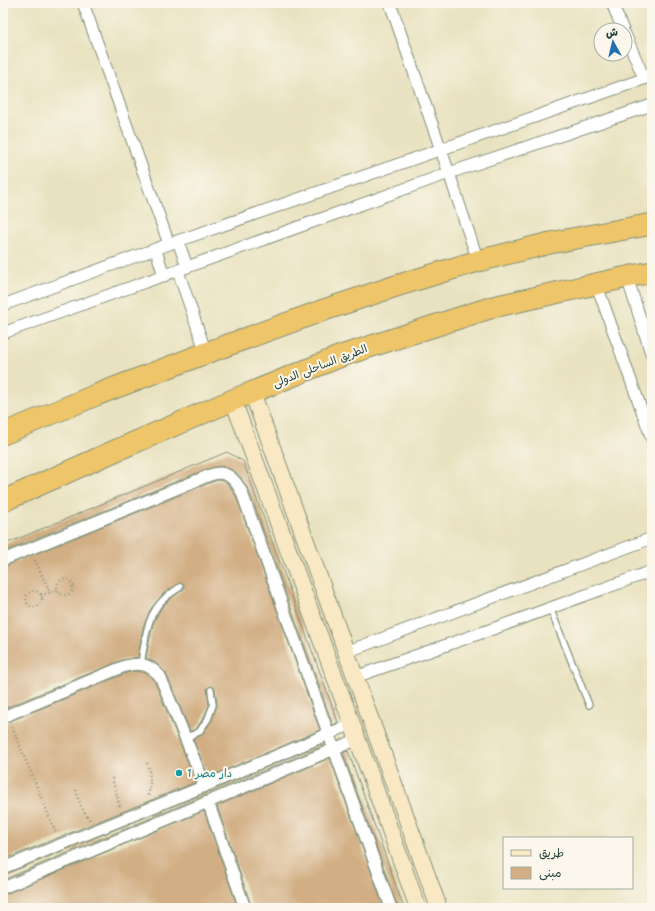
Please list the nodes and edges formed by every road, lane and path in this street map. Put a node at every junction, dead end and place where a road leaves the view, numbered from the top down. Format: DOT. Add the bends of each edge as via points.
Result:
graph roads {
  1 [pos="83,3"];
  2 [pos="390,3"];
  3 [pos="612,3"];
  4 [pos="620,22"];
  5 [pos="633,49"];
  6 [pos="648,77"];
  7 [pos="652,105"];
  8 [pos="441,150"];
  9 [pos="449,173"];
  10 [pos="652,224"];
  11 [pos="174,243"];
  12 [pos="156,250"];
  13 [pos="478,261"];
  14 [pos="183,269"];
  15 [pos="652,272"];
  16 [pos="164,276"];
  17 [pos="626,276"];
  18 [pos="596,283"];
  19 [pos="3,304"];
  20 [pos="3,333"];
  21 [pos="206,353"];
  22 [pos="652,356"];
  23 [pos="252,392"];
  24 [pos="233,400"];
  25 [pos="3,434"];
  26 [pos="652,439"];
  27 [pos="3,501"];
  28 [pos="652,538"];
  29 [pos="29,549"];
  30 [pos="3,560"];
  31 [pos="652,571"];
  32 [pos="180,588"];
  33 [pos="58,590"];
  34 [pos="50,592"];
  35 [pos="41,595"];
  36 [pos="550,608"];
  37 [pos="346,652"];
  38 [pos="141,664"];
  39 [pos="355,677"];
  40 [pos="211,690"];
  41 [pos="589,705"];
  42 [pos="5,716"];
  43 [pos="352,724"];
  44 [pos="328,734"];
  45 [pos="185,738"];
  46 [pos="358,739"];
  47 [pos="334,749"];
  48 [pos="147,763"];
  49 [pos="112,778"];
  50 [pos="205,786"];
  51 [pos="76,790"];
  52 [pos="208,802"];
  53 [pos="145,810"];
  54 [pos="123,819"];
  55 [pos="98,830"];
  56 [pos="60,845"];
  57 [pos="3,868"];
  58 [pos="3,888"];
  59 [pos="246,908"];
  60 [pos="391,908"];
  61 [pos="418,908"];
  62 [pos="439,908"];
  1 -- 11 [label="street"];
  2 -- 8 [label="street"];
  3 -- 4 [label="street"];
  5 -- 6 [label="street"];
  6 -- 8 [label="street"];
  7 -- 9 [label="street"];
  8 -- 9 [label="street"];
  8 -- 11 [label="street"];
  9 -- 13 [label="street"];
  9 -- 14 [label="street"];
  10 -- 13 [label="highway" via="550,243"];
  11 -- 12 [label="street"];
  11 -- 14 [label="street"];
  12 -- 16 [label="street"];
  12 -- 19 [label="street"];
  13 -- 21 [label="highway" via="321,311"];
  14 -- 16 [label="street"];
  14 -- 21 [label="street"];
  15 -- 17 [label="highway, الطريق الساحلى الدولى"];
  16 -- 20 [label="street"];
  17 -- 18 [label="highway, الطريق الساحلى الدولى"];
  17 -- 22 [label="street"];
  18 -- 23 [label="highway, الطريق الساحلى الدولى" via="493,307 342,356"];
  18 -- 26 [label="street"];
  21 -- 25 [label="highway"];
  23 -- 24 [label="highway, الطريق الساحلى الدولى"];
  23 -- 37 [label="street"];
  24 -- 27 [label="highway, الطريق الساحلى الدولى"];
  24 -- 43 [label="street"];
  28 -- 37 [label="street"];
  29 -- 30 [label="street"];
  29 -- 34 [label="path"];
  29 -- 44 [label="street" via="200,478 220,473 230,477 242,493"];
  31 -- 36 [label="street"];
  32 -- 38 [label="lane" via="165,598 153,612"];
  33 -- 33 [label="path" via="64,595 68,594 72,592 73,584 70,580 62,579 57,586"];
  33 -- 34 [label="path"];
  34 -- 35 [label="path"];
  35 -- 35 [label="path" via="35,591 31,592 27,594 27,602 29,605 37,606 42,599"];
  36 -- 39 [label="street"];
  36 -- 41 [label="lane"];
  37 -- 39 [label="street"];
  38 -- 42 [label="street" via="125,666"];
  38 -- 45 [label="street" via="148,666 160,676"];
  39 -- 62 [label="street"];
  40 -- 45 [label="lane" via="213,705 208,719 199,732"];
  42 -- 56 [label="path"];
  43 -- 44 [label="street"];
  43 -- 46 [label="street"];
  44 -- 47 [label="street"];
  44 -- 50 [label="street"];
  45 -- 50 [label="street"];
  46 -- 47 [label="street"];
  46 -- 61 [label="street"];
  47 -- 52 [label="street"];
  47 -- 60 [label="street"];
  48 -- 53 [label="path" via="151,781"];
  49 -- 54 [label="path"];
  50 -- 53 [label="street"];
  51 -- 55 [label="path" via="81,807"];
  52 -- 58 [label="street"];
  52 -- 59 [label="street"];
  53 -- 54 [label="street"];
  54 -- 55 [label="street"];
  55 -- 56 [label="street"];
  56 -- 57 [label="street"];
}
